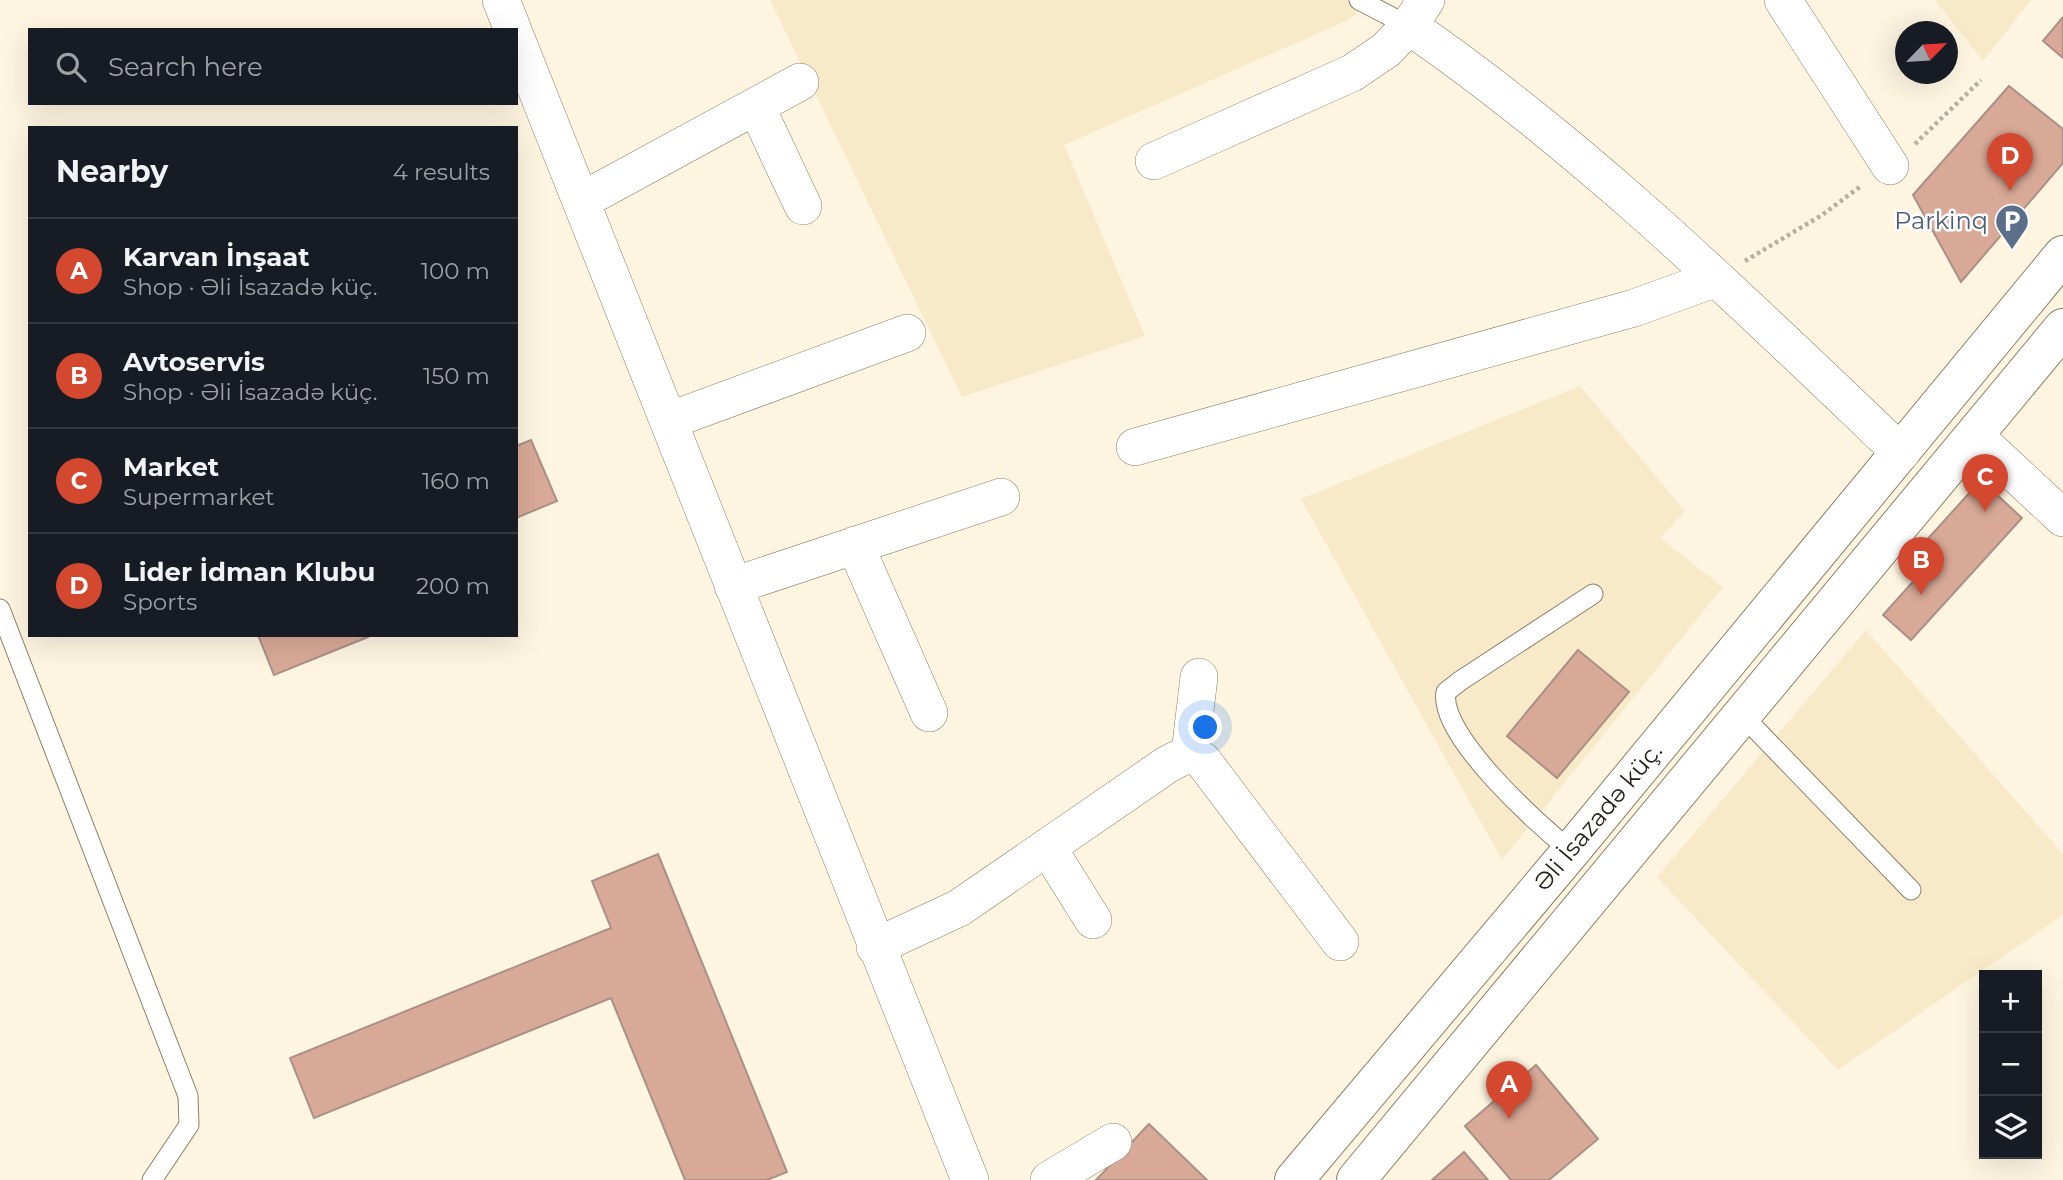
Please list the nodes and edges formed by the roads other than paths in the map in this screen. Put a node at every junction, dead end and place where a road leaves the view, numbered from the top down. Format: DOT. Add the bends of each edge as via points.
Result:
graph roads {
  1 [pos="501,0"];
  2 [pos="1359,0"];
  3 [pos="1783,0"];
  4 [pos="1417,13"];
  5 [pos="512,28"];
  6 [pos="518,43"];
  7 [pos="800,82"];
  8 [pos="756,106"];
  9 [pos="1154,161"];
  10 [pos="1890,166"];
  11 [pos="581,201"];
  12 [pos="803,206"];
  13 [pos="2063,255"];
  14 [pos="1714,279"];
  15 [pos="2063,328"];
  16 [pos="907,333"];
  17 [pos="1941,405"];
  18 [pos="668,421"];
  19 [pos="1975,436"];
  20 [pos="1135,447"];
  21 [pos="1901,453"];
  22 [pos="1935,484"];
  23 [pos="1001,497"];
  24 [pos="2063,518"];
  25 [pos="856,545"];
  26 [pos="733,586"];
  27 [pos="1593,594"];
  28 [pos="0,609"];
  29 [pos="1199,677"];
  30 [pos="929,713"];
  31 [pos="1743,716"];
  32 [pos="1190,753"];
  33 [pos="1048,848"];
  34 [pos="1571,851"];
  35 [pos="1911,890"];
  36 [pos="1093,920"];
  37 [pos="1339,942"];
  38 [pos="875,947"];
  39 [pos="1113,1142"];
  40 [pos="152,1180"];
  41 [pos="970,1180"];
  42 [pos="1049,1180"];
  43 [pos="1294,1180"];
  44 [pos="1356,1180"];
  1 -- 5 [label="street"];
  2 -- 4 [label="lane"];
  3 -- 10 [label="street"];
  4 -- 9 [label="street" via="1386,50 1352,72"];
  4 -- 14 [label="street" via="1472,69"];
  6 -- 11 [label="street"];
  7 -- 8 [label="street"];
  8 -- 11 [label="street"];
  8 -- 12 [label="street"];
  11 -- 18 [label="street"];
  13 -- 17 [label="main road"];
  14 -- 20 [label="street" via="1634,308"];
  14 -- 21 [label="street"];
  15 -- 19 [label="main road"];
  16 -- 18 [label="street"];
  17 -- 19 [label="main road"];
  17 -- 21 [label="main road, Əli İsazadə küç."];
  18 -- 26 [label="street"];
  19 -- 22 [label="main road, Əli İsazadə küç."];
  19 -- 24 [label="street"];
  21 -- 22 [label="main road"];
  21 -- 34 [label="main road, Əli İsazadə küç."];
  22 -- 31 [label="main road, Əli İsazadə küç."];
  23 -- 25 [label="street"];
  25 -- 26 [label="street"];
  25 -- 30 [label="street"];
  26 -- 38 [label="street"];
  27 -- 34 [label="lane" via="1460,681 1446,692 1444,705 1454,726 1507,795"];
  28 -- 40 [label="lane" via="188,1096 189,1125"];
  29 -- 32 [label="street"];
  31 -- 35 [label="lane"];
  31 -- 44 [label="main road, Əli İsazadə küç."];
  32 -- 33 [label="street"];
  32 -- 37 [label="street" via="1203,761"];
  33 -- 36 [label="street"];
  33 -- 38 [label="street" via="959,908"];
  34 -- 43 [label="main road, Əli İsazadə küç."];
  38 -- 41 [label="street"];
  39 -- 42 [label="street"];
}
